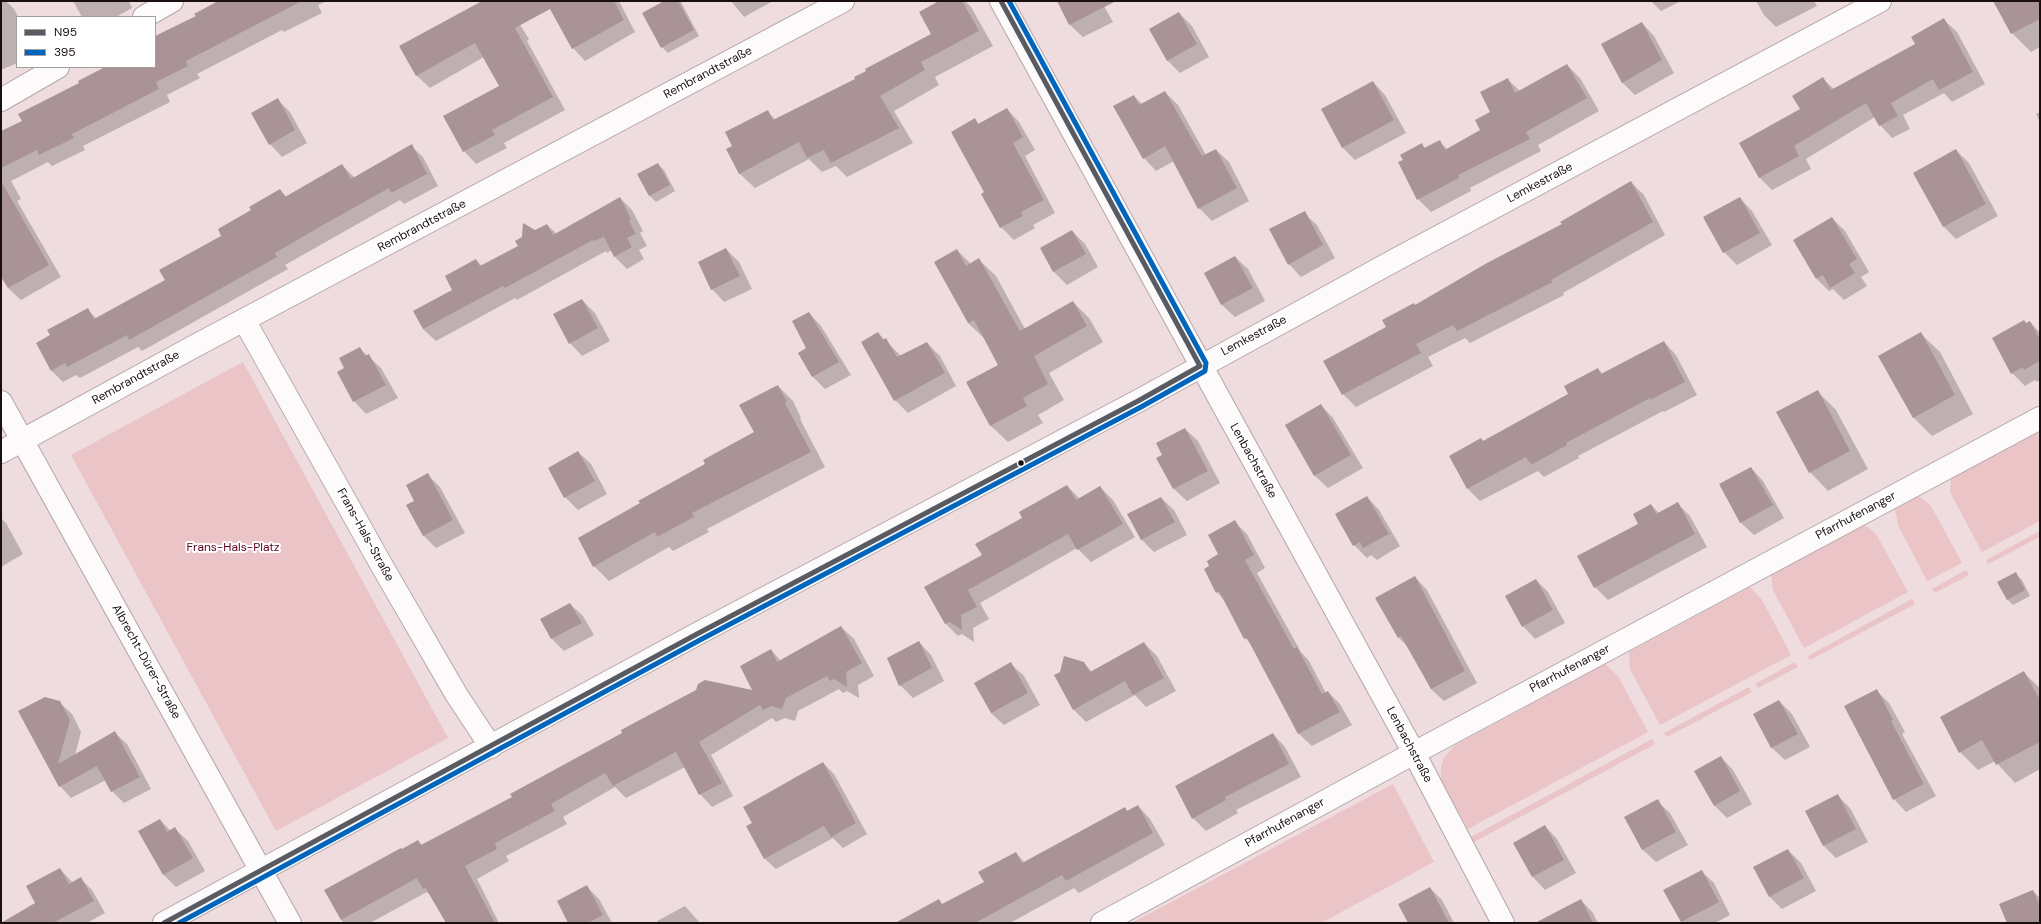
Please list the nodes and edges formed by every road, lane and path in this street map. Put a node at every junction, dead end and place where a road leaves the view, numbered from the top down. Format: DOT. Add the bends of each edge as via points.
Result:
graph roads {
  1 [pos="172,1"];
  2 [pos="844,1"];
  3 [pos="1001,1"];
  4 [pos="1880,1"];
  5 [pos="146,16"];
  6 [pos="56,68"];
  7 [pos="1,100"];
  8 [pos="244,320"];
  9 [pos="1200,366"];
  10 [pos="1,402"];
  11 [pos="2040,418"];
  12 [pos="22,439"];
  13 [pos="1,452"];
  14 [pos="491,747"];
  15 [pos="1414,753"];
  16 [pos="262,871"];
  17 [pos="164,923"];
  18 [pos="290,923"];
  19 [pos="1102,923"];
  20 [pos="1503,923"];
  1 -- 5 [label="street"];
  2 -- 8 [label="street, Rembrandtstraße"];
  3 -- 9 [label="street, Lenbachstraße"];
  4 -- 9 [label="street, Lemkestraße"];
  6 -- 7 [label="street"];
  8 -- 12 [label="street, Rembrandtstraße"];
  8 -- 14 [label="street, Frans-Hals-Straße" via="409,613 456,694"];
  9 -- 14 [label="street, Lemkestraße" via="697,634"];
  9 -- 15 [label="street, Lenbachstraße"];
  10 -- 12 [label="street, Albrecht-Dürer-Straße"];
  11 -- 15 [label="street, Pfarrhufenanger"];
  12 -- 13 [label="street, Rembrandtstraße"];
  12 -- 16 [label="street, Albrecht-Dürer-Straße"];
  14 -- 16 [label="street, Lemkestraße"];
  15 -- 19 [label="street, Pfarrhufenanger"];
  15 -- 20 [label="street, Lenbachstraße"];
  16 -- 17 [label="street, Lemkestraße"];
  16 -- 18 [label="street, Albrecht-Dürer-Straße"];
}
